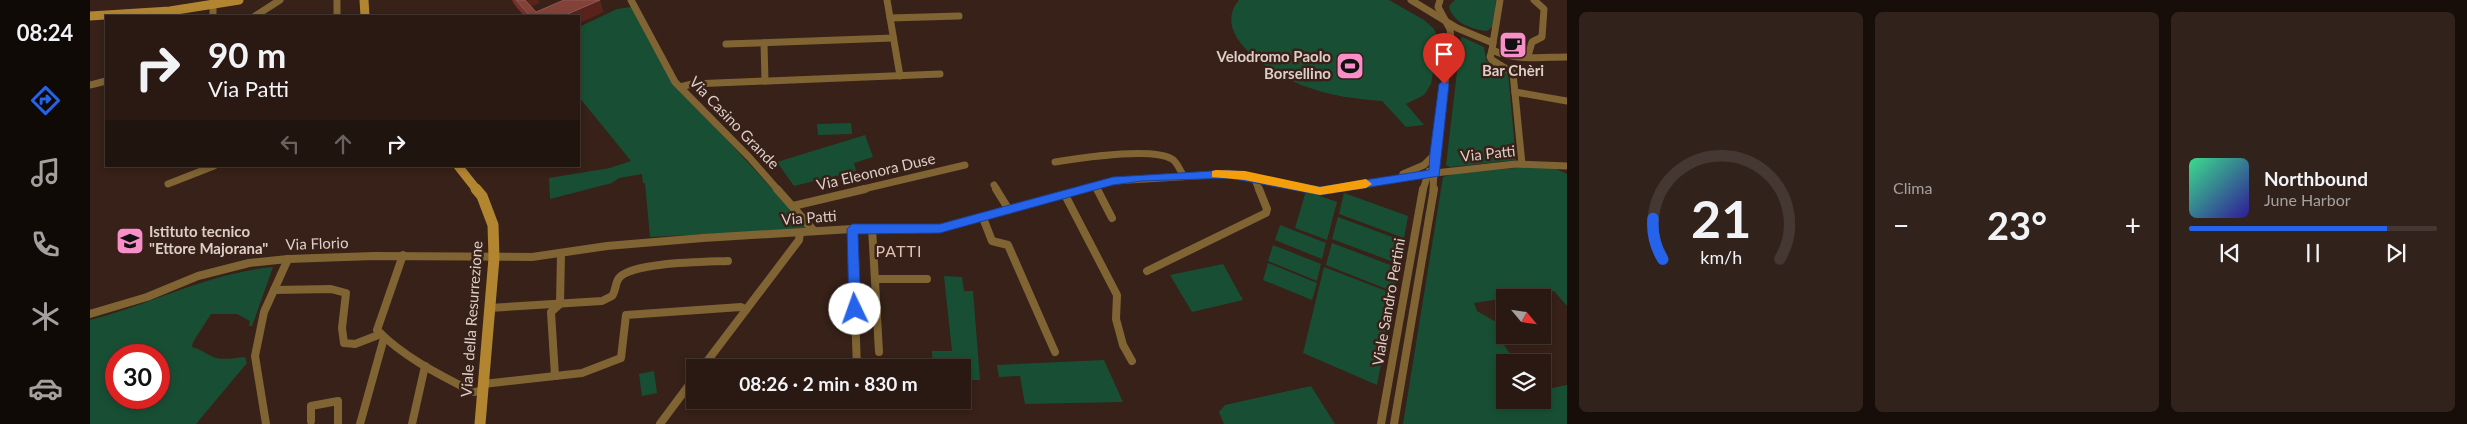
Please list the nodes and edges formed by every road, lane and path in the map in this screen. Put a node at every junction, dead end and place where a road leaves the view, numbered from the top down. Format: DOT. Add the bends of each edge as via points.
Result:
graph roads {
  1 [pos="239,0"];
  2 [pos="280,0"];
  3 [pos="337,0"];
  4 [pos="364,0"];
  5 [pos="631,0"];
  6 [pos="887,0"];
  7 [pos="1411,0"];
  8 [pos="1440,0"];
  9 [pos="1500,0"];
  10 [pos="1534,0"];
  11 [pos="210,2"];
  12 [pos="105,15"];
  13 [pos="107,15"];
  14 [pos="213,15"];
  15 [pos="256,15"];
  16 [pos="337,15"];
  17 [pos="365,15"];
  18 [pos="90,16"];
  19 [pos="959,16"];
  20 [pos="890,18"];
  21 [pos="1447,22"];
  22 [pos="1464,32"];
  23 [pos="893,38"];
  24 [pos="1451,39"];
  25 [pos="764,43"];
  26 [pos="726,44"];
  27 [pos="1492,46"];
  28 [pos="1528,56"];
  29 [pos="1567,56"];
  30 [pos="940,74"];
  31 [pos="900,76"];
  32 [pos="105,81"];
  33 [pos="765,81"];
  34 [pos="90,85"];
  35 [pos="680,87"];
  36 [pos="1515,92"];
  37 [pos="1567,101"];
  38 [pos="1435,153"];
  39 [pos="1056,162"];
  40 [pos="1522,164"];
  41 [pos="965,165"];
  42 [pos="1567,166"];
  43 [pos="211,167"];
  44 [pos="459,167"];
  45 [pos="1431,174"];
  46 [pos="1183,175"];
  47 [pos="1254,177"];
  48 [pos="168,184"];
  49 [pos="994,185"];
  50 [pos="1357,185"];
  51 [pos="1095,186"];
  52 [pos="1065,195"];
  53 [pos="794,206"];
  54 [pos="1009,210"];
  55 [pos="983,218"];
  56 [pos="1112,218"];
  57 [pos="872,228"];
  58 [pos="852,229"];
  59 [pos="814,231"];
  60 [pos="800,233"];
  61 [pos="561,253"];
  62 [pos="403,255"];
  63 [pos="494,258"];
  64 [pos="287,259"];
  65 [pos="728,261"];
  66 [pos="1147,271"];
  67 [pos="875,279"];
  68 [pos="927,279"];
  69 [pos="274,290"];
  70 [pos="560,304"];
  71 [pos="489,308"];
  72 [pos="746,310"];
  73 [pos="90,314"];
  74 [pos="382,336"];
  75 [pos="879,352"];
  76 [pos="1055,352"];
  77 [pos="709,359"];
  78 [pos="857,359"];
  79 [pos="1132,361"];
  80 [pos="425,366"];
  81 [pos="555,376"];
  82 [pos="482,388"];
  83 [pos="686,389"];
  84 [pos="311,422"];
  85 [pos="266,424"];
  86 [pos="338,424"];
  87 [pos="360,424"];
  88 [pos="412,424"];
  89 [pos="480,424"];
  90 [pos="660,424"];
  91 [pos="1381,424"];
  92 [pos="1394,424"];
  1 -- 11 [label="street"];
  2 -- 15 [label="street"];
  3 -- 16 [label="street"];
  4 -- 17 [label="street"];
  5 -- 35 [label="street, Via Casino Grande"];
  6 -- 20 [label="street"];
  7 -- 21 [label="street"];
  8 -- 21 [label="street" via="1438,7"];
  9 -- 27 [label="street"];
  10 -- 28 [label="street" via="1544,10 1542,37 1532,42"];
  11 -- 13 [label="street"];
  11 -- 14 [label="street"];
  12 -- 18 [label="street"];
  19 -- 20 [label="street"];
  20 -- 23 [label="street"];
  21 -- 22 [label="street"];
  21 -- 24 [label="street"];
  22 -- 24 [label="street" via="1455,31"];
  22 -- 27 [label="street"];
  23 -- 25 [label="street"];
  23 -- 31 [label="street"];
  24 -- 38 [label="street"];
  25 -- 26 [label="street"];
  25 -- 33 [label="street"];
  27 -- 28 [label="street" via="1510,56"];
  27 -- 36 [label="street" via="1492,60 1513,72"];
  28 -- 29 [label="street"];
  30 -- 31 [label="street"];
  31 -- 33 [label="street"];
  32 -- 34 [label="street"];
  33 -- 35 [label="street"];
  35 -- 53 [label="street, Via Casino Grande"];
  36 -- 37 [label="street"];
  36 -- 40 [label="street"];
  38 -- 45 [label="street"];
  38 -- 50 [label="street" via="1415,170"];
  39 -- 46 [label="street" via="1103,154 1164,156 1174,160"];
  40 -- 42 [label="street, Via Patti"];
  40 -- 45 [label="street, Via Patti"];
  41 -- 53 [label="street, Via Eleonora Duse"];
  43 -- 48 [label="street"];
  44 -- 63 [label="street, Viale della Resurrezione" via="482,196 493,225"];
  45 -- 50 [label="street, Via Patti"];
  45 -- 91 [label="street, Viale Sandro Pertini" via="1424,184"];
  45 -- 92 [label="street, Viale Sandro Pertini" via="1434,187"];
  46 -- 47 [label="street, Via Patti"];
  46 -- 51 [label="street, Via Patti" via="1132,178"];
  47 -- 50 [label="street, Via Patti" via="1320,191"];
  47 -- 66 [label="street" via="1267,208 1266,213"];
  49 -- 54 [label="street"];
  51 -- 52 [label="street, Via Patti"];
  51 -- 56 [label="street"];
  52 -- 54 [label="street, Via Patti"];
  52 -- 79 [label="street" via="1117,295 1116,319 1123,345"];
  53 -- 59 [label="street, Via Casino Grande"];
  54 -- 55 [label="street, Via Patti"];
  55 -- 57 [label="street, Via Patti" via="940,228"];
  55 -- 76 [label="street" via="992,241 1008,245"];
  57 -- 58 [label="street, Via Patti"];
  57 -- 67 [label="street"];
  58 -- 59 [label="street, Via Patti"];
  58 -- 78 [label="street"];
  59 -- 60 [label="street, Via Patti"];
  60 -- 61 [label="street, Via Patti" via="637,243"];
  60 -- 72 [label="street" via="794,246"];
  61 -- 63 [label="street, Via Patti"];
  61 -- 70 [label="street"];
  62 -- 63 [label="street, Via Florio"];
  62 -- 64 [label="street, Via Florio"];
  62 -- 74 [label="street" via="377,330"];
  63 -- 71 [label="street, Viale della Resurrezione"];
  64 -- 69 [label="street"];
  64 -- 73 [label="street, Via Florio" via="249,263 198,276 147,297"];
  65 -- 70 [label="street" via="638,268 620,276 615,294 606,300"];
  67 -- 68 [label="street"];
  67 -- 75 [label="street"];
  69 -- 74 [label="street" via="331,289 346,293 342,328 344,344"];
  69 -- 85 [label="street" via="264,312 255,356"];
  70 -- 71 [label="street"];
  70 -- 81 [label="street" via="551,312"];
  71 -- 82 [label="street, Viale della Resurrezione"];
  72 -- 77 [label="street"];
  72 -- 81 [label="street" via="741,307 626,315 621,358 582,373"];
  74 -- 80 [label="street"];
  74 -- 87 [label="street"];
  80 -- 82 [label="street" via="473,392"];
  80 -- 88 [label="street"];
  81 -- 82 [label="street"];
  82 -- 89 [label="street, Viale della Resurrezione"];
  83 -- 90 [label="street"];
  84 -- 86 [label="street" via="312,406 338,401"];
}
